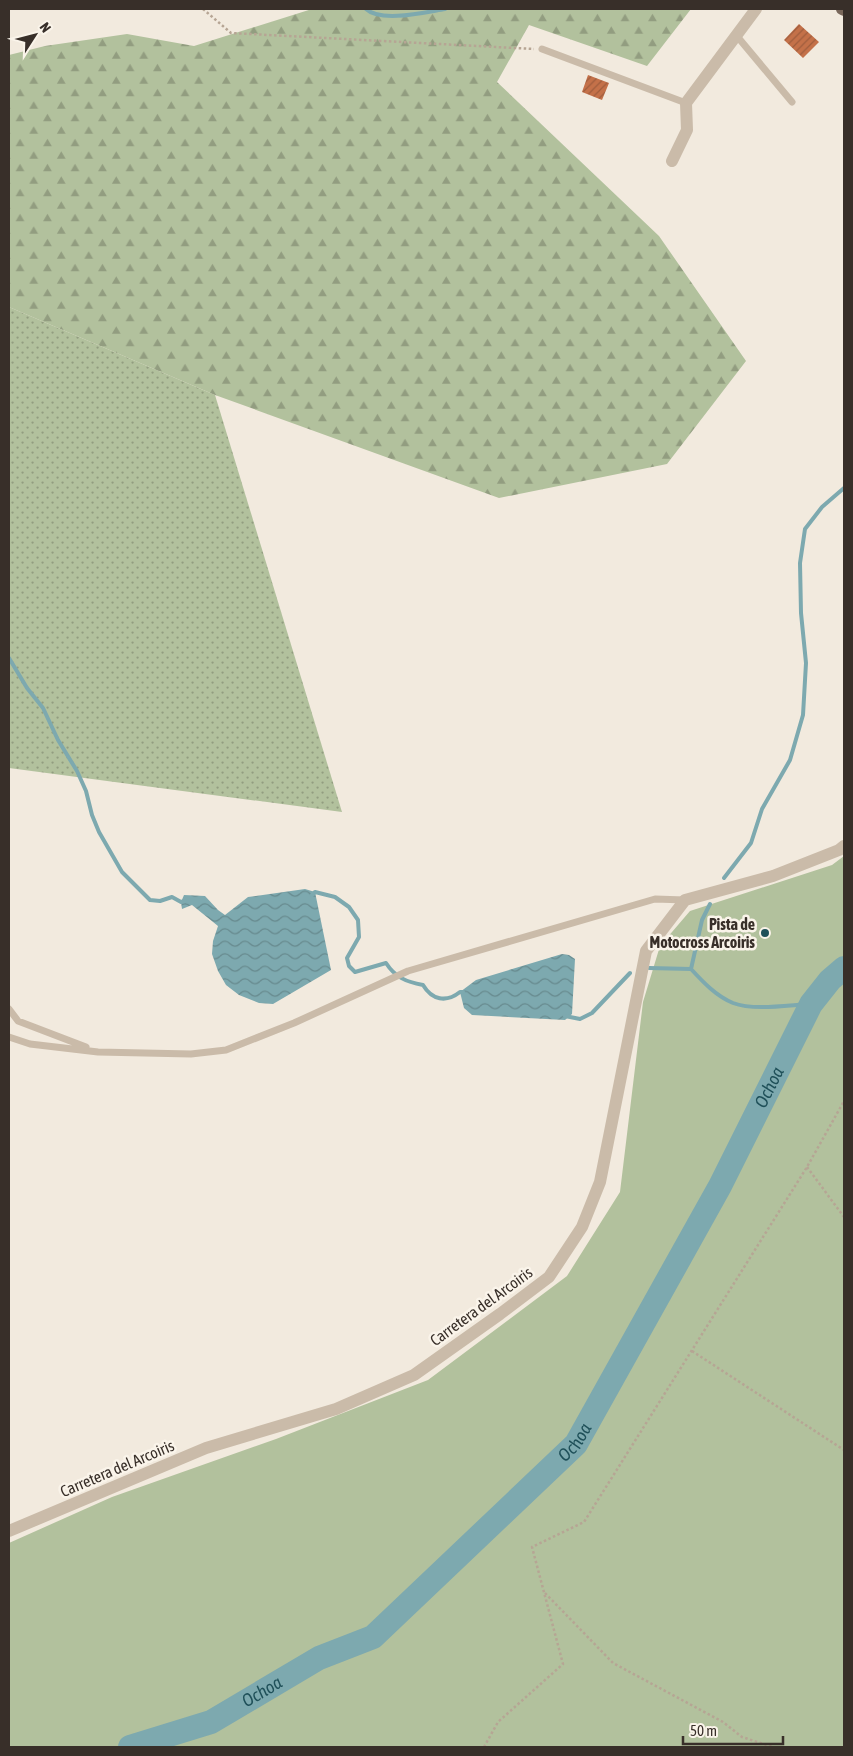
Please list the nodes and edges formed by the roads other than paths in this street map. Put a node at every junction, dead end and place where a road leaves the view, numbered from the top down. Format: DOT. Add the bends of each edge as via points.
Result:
graph roads {
  1 [pos="756,9"];
  2 [pos="736,35"];
  3 [pos="542,49"];
  4 [pos="792,102"];
  5 [pos="686,103"];
  6 [pos="672,162"];
  7 [pos="844,846"];
  8 [pos="685,900"];
  9 [pos="9,1009"];
  10 [pos="9,1037"];
  11 [pos="98,1052"];
  12 [pos="9,1531"];
  1 -- 2 [label="street"];
  2 -- 4 [label="lane"];
  2 -- 5 [label="street"];
  3 -- 5 [label="lane"];
  5 -- 6 [label="street" via="687,130"];
  7 -- 8 [label="street" via="773,876"];
  8 -- 11 [label="lane" via="655,899 406,972 226,1050 191,1054"];
  8 -- 12 [label="street, Carretera del Arcoiris" via="646,951 600,1182 582,1227 549,1277 414,1374 336,1409 206,1448"];
  9 -- 11 [label="lane" via="18,1021"];
  10 -- 11 [label="lane" via="30,1044"];
}
